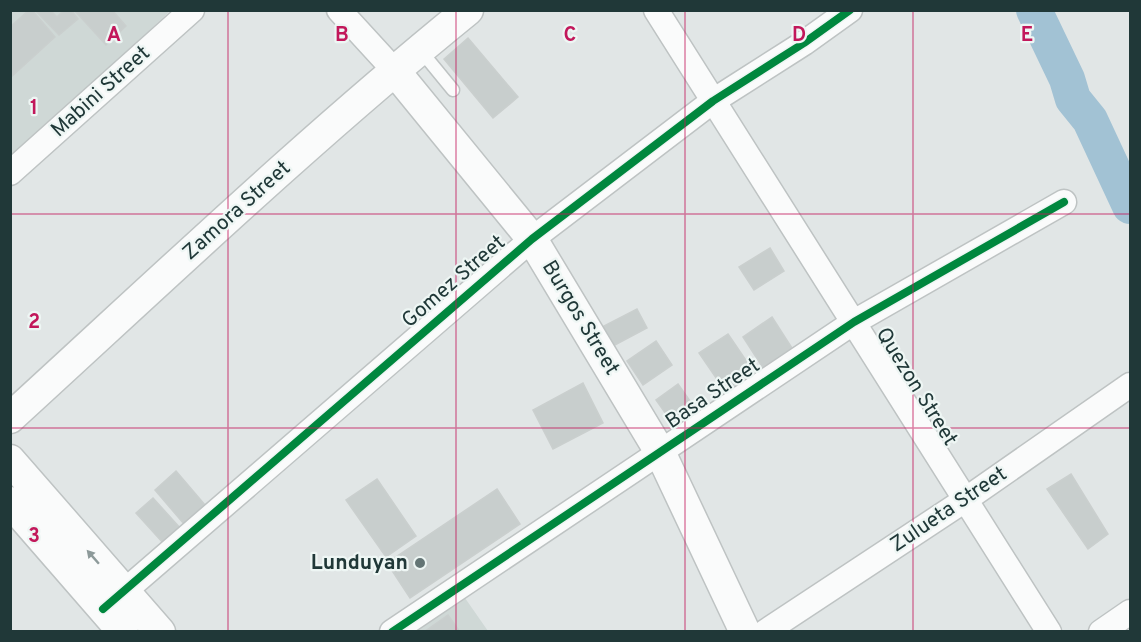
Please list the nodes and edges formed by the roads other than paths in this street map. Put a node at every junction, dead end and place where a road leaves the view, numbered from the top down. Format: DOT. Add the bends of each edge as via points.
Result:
graph roads {
  1 [pos="192,10"];
  2 [pos="339,10"];
  3 [pos="468,10"];
  4 [pos="656,10"];
  5 [pos="850,10"];
  6 [pos="420,50"];
  7 [pos="394,70"];
  8 [pos="453,90"];
  9 [pos="713,101"];
  10 [pos="10,173"];
  11 [pos="1064,202"];
  12 [pos="532,239"];
  13 [pos="854,322"];
  14 [pos="1131,385"];
  15 [pos="10,418"];
  16 [pos="660,452"];
  17 [pos="10,460"];
  18 [pos="965,500"];
  19 [pos="10,502"];
  20 [pos="114,601"];
  21 [pos="1131,612"];
  22 [pos="123,632"];
  23 [pos="160,632"];
  24 [pos="392,632"];
  25 [pos="745,632"];
  26 [pos="765,632"];
  27 [pos="1049,632"];
  28 [pos="1101,632"];
  1 -- 10 [label="street, Mabini Street"];
  2 -- 7 [label="street, Burgos Street"];
  3 -- 6 [label="street, Zamora Street"];
  4 -- 9 [label="street, Quezon Street"];
  5 -- 9 [label="street, Gomez Street"];
  6 -- 7 [label="street, Zamora Street"];
  6 -- 8 [label="lane"];
  7 -- 12 [label="street, Burgos Street"];
  7 -- 15 [label="street, Zamora Street"];
  9 -- 12 [label="street, Gomez Street"];
  9 -- 13 [label="street, Quezon Street"];
  11 -- 13 [label="street, Basa Street"];
  12 -- 16 [label="street, Burgos Street"];
  12 -- 20 [label="street, Gomez Street"];
  13 -- 16 [label="street, Basa Street"];
  13 -- 18 [label="street, Quezon Street"];
  14 -- 18 [label="street, Zulueta Street"];
  16 -- 24 [label="street, Basa Street"];
  16 -- 25 [label="street, Burgos Street"];
  20 -- 17 [label="street, one-way"];
  18 -- 26 [label="street, Zulueta Street"];
  18 -- 27 [label="street, Quezon Street"];
  19 -- 20 [label="street"];
  20 -- 22 [label="street"];
  20 -- 23 [label="street"];
  21 -- 28 [label="street"];
}
